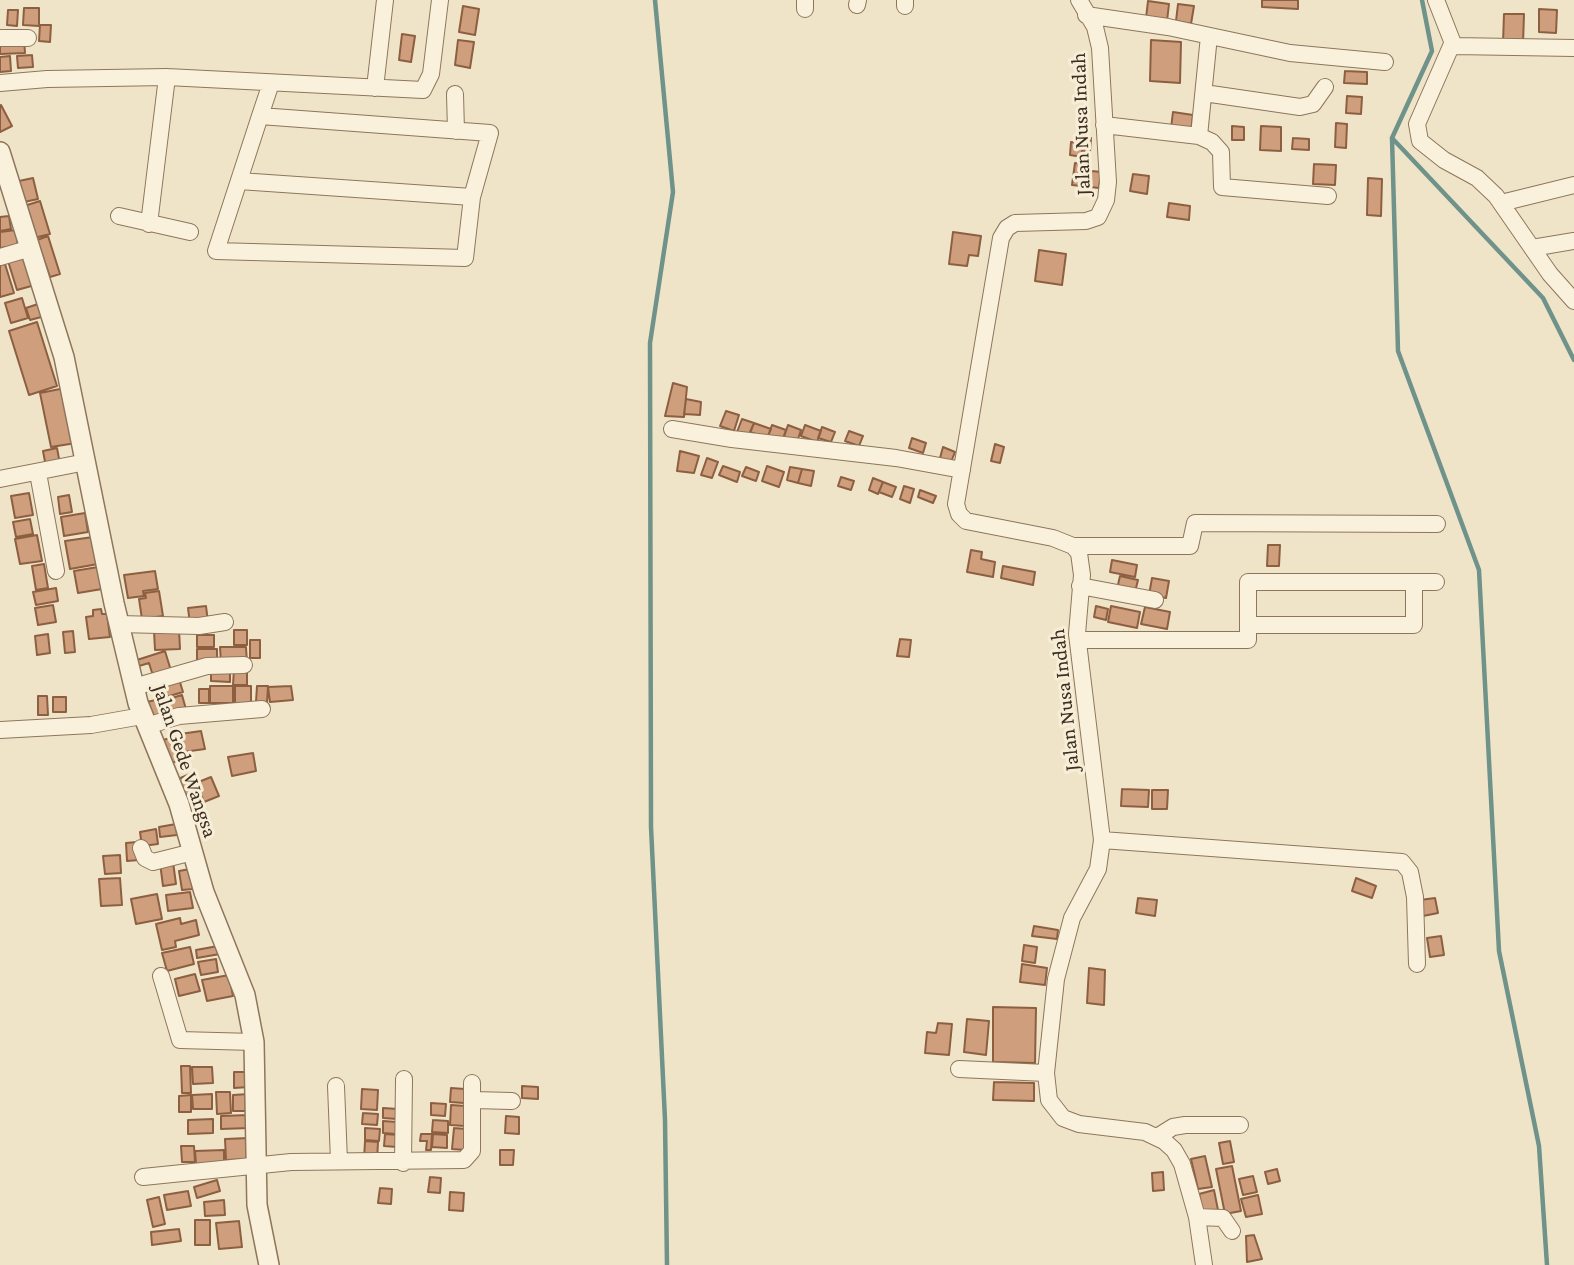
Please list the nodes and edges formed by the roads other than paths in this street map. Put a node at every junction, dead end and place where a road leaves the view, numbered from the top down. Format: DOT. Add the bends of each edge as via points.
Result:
graph roads {
  1 [pos="384,0"];
  2 [pos="440,0"];
  3 [pos="1436,0"];
  4 [pos="1083,7"];
  5 [pos="1209,36"];
  6 [pos="28,37"];
  7 [pos="0,38"];
  8 [pos="1452,44"];
  9 [pos="1574,48"];
  10 [pos="1385,62"];
  11 [pos="167,78"];
  12 [pos="0,83"];
  13 [pos="271,83"];
  14 [pos="1325,87"];
  15 [pos="375,88"];
  16 [pos="1204,93"];
  17 [pos="455,94"];
  18 [pos="260,116"];
  19 [pos="1104,125"];
  20 [pos="456,131"];
  21 [pos="1199,136"];
  22 [pos="0,152"];
  23 [pos="239,181"];
  24 [pos="1574,185"];
  25 [pos="1328,196"];
  26 [pos="472,197"];
  27 [pos="1501,203"];
  28 [pos="119,216"];
  29 [pos="149,224"];
  30 [pos="190,232"];
  31 [pos="1574,241"];
  32 [pos="31,248"];
  33 [pos="1532,248"];
  34 [pos="0,257"];
  35 [pos="1574,300"];
  36 [pos="672,429"];
  37 [pos="86,462"];
  38 [pos="962,470"];
  39 [pos="38,473"];
  40 [pos="0,479"];
  41 [pos="1437,524"];
  42 [pos="1073,546"];
  43 [pos="56,571"];
  44 [pos="1414,582"];
  45 [pos="1436,582"];
  46 [pos="1080,586"];
  47 [pos="1155,600"];
  48 [pos="225,622"];
  49 [pos="119,624"];
  50 [pos="1248,625"];
  51 [pos="1078,640"];
  52 [pos="244,665"];
  53 [pos="134,687"];
  54 [pos="262,709"];
  55 [pos="144,721"];
  56 [pos="0,730"];
  57 [pos="1102,840"];
  58 [pos="141,848"];
  59 [pos="193,852"];
  60 [pos="1417,964"];
  61 [pos="160,976"];
  62 [pos="254,1042"];
  63 [pos="959,1069"];
  64 [pos="1046,1073"];
  65 [pos="404,1079"];
  66 [pos="472,1083"];
  67 [pos="336,1086"];
  68 [pos="473,1100"];
  69 [pos="512,1101"];
  70 [pos="1240,1125"];
  71 [pos="1157,1137"];
  72 [pos="339,1161"];
  73 [pos="404,1163"];
  74 [pos="256,1165"];
  75 [pos="143,1177"];
  76 [pos="1197,1217"];
  77 [pos="1232,1231"];
  78 [pos="269,1265"];
  79 [pos="1204,1265"];
  1 -- 15 [label="street"];
  2 -- 15 [label="street" via="429,84 423,90"];
  3 -- 8 [label="street"];
  4 -- 5 [label="street"];
  4 -- 19 [label="street, Jalan Nusa Indah" via="1098,37"];
  5 -- 10 [label="street" via="1290,54"];
  5 -- 16 [label="street"];
  6 -- 7 [label="street"];
  8 -- 9 [label="street"];
  8 -- 27 [label="street" via="1417,124 1420,141 1477,178"];
  11 -- 12 [label="street"];
  11 -- 13 [label="street"];
  11 -- 29 [label="street"];
  13 -- 15 [label="street"];
  13 -- 18 [label="street"];
  14 -- 16 [label="street" via="1313,104 1300,107"];
  16 -- 21 [label="street"];
  17 -- 20 [label="street"];
  18 -- 20 [label="street"];
  18 -- 23 [label="street"];
  19 -- 21 [label="street"];
  19 -- 38 [label="street, Jalan Nusa Indah" via="1108,182 1098,217 1015,223 1001,238"];
  20 -- 26 [label="street" via="490,133"];
  21 -- 25 [label="street" via="1221,152 1222,187"];
  22 -- 32 [label="street, Jalan Gede Wangsa"];
  23 -- 26 [label="street"];
  23 -- 26 [label="street" via="216,251 465,258"];
  24 -- 27 [label="street"];
  27 -- 33 [label="street"];
  28 -- 29 [label="street"];
  29 -- 30 [label="street"];
  31 -- 33 [label="street"];
  32 -- 34 [label="street"];
  32 -- 37 [label="street, Jalan Gede Wangsa" via="61,345"];
  33 -- 35 [label="street"];
  36 -- 38 [label="street"];
  37 -- 39 [label="street"];
  37 -- 49 [label="street, Jalan Gede Wangsa"];
  38 -- 42 [label="street, Jalan Nusa Indah" via="957,504 966,521"];
  39 -- 40 [label="street"];
  39 -- 43 [label="street"];
  41 -- 42 [label="street" via="1195,523 1191,546"];
  42 -- 46 [label="street, Jalan Nusa Indah" via="1079,553"];
  44 -- 45 [label="street"];
  44 -- 50 [label="street" via="1248,582"];
  44 -- 50 [label="street" via="1414,625"];
  46 -- 47 [label="street"];
  46 -- 51 [label="street, Jalan Nusa Indah"];
  48 -- 49 [label="street" via="199,626"];
  49 -- 53 [label="street, Jalan Gede Wangsa"];
  50 -- 51 [label="street" via="1248,640"];
  51 -- 57 [label="street, Jalan Nusa Indah"];
  52 -- 53 [label="street" via="207,666"];
  53 -- 55 [label="street, Jalan Gede Wangsa"];
  54 -- 55 [label="street"];
  55 -- 56 [label="street"];
  55 -- 59 [label="street, Jalan Gede Wangsa" via="179,804"];
  57 -- 60 [label="street" via="1402,862 1410,872 1415,897"];
  57 -- 64 [label="street, Jalan Nusa Indah" via="1098,869 1065,937"];
  58 -- 59 [label="street" via="153,862"];
  59 -- 62 [label="street, Jalan Gede Wangsa" via="212,915 238,972"];
  61 -- 62 [label="street" via="180,1040"];
  62 -- 74 [label="street, Jalan Gede Wangsa"];
  63 -- 64 [label="street"];
  64 -- 71 [label="street, Jalan Nusa Indah" via="1049,1100 1063,1118"];
  65 -- 73 [label="street"];
  66 -- 68 [label="street"];
  67 -- 72 [label="street"];
  68 -- 69 [label="street"];
  68 -- 73 [label="street" via="468,1158"];
  70 -- 71 [label="street" via="1185,1125"];
  71 -- 76 [label="street" via="1174,1150 1182,1164"];
  72 -- 73 [label="street"];
  72 -- 74 [label="street"];
  74 -- 75 [label="street"];
  74 -- 78 [label="street, Jalan Gede Wangsa" via="258,1223"];
  76 -- 77 [label="street" via="1227,1219"];
  76 -- 79 [label="street"];
}
